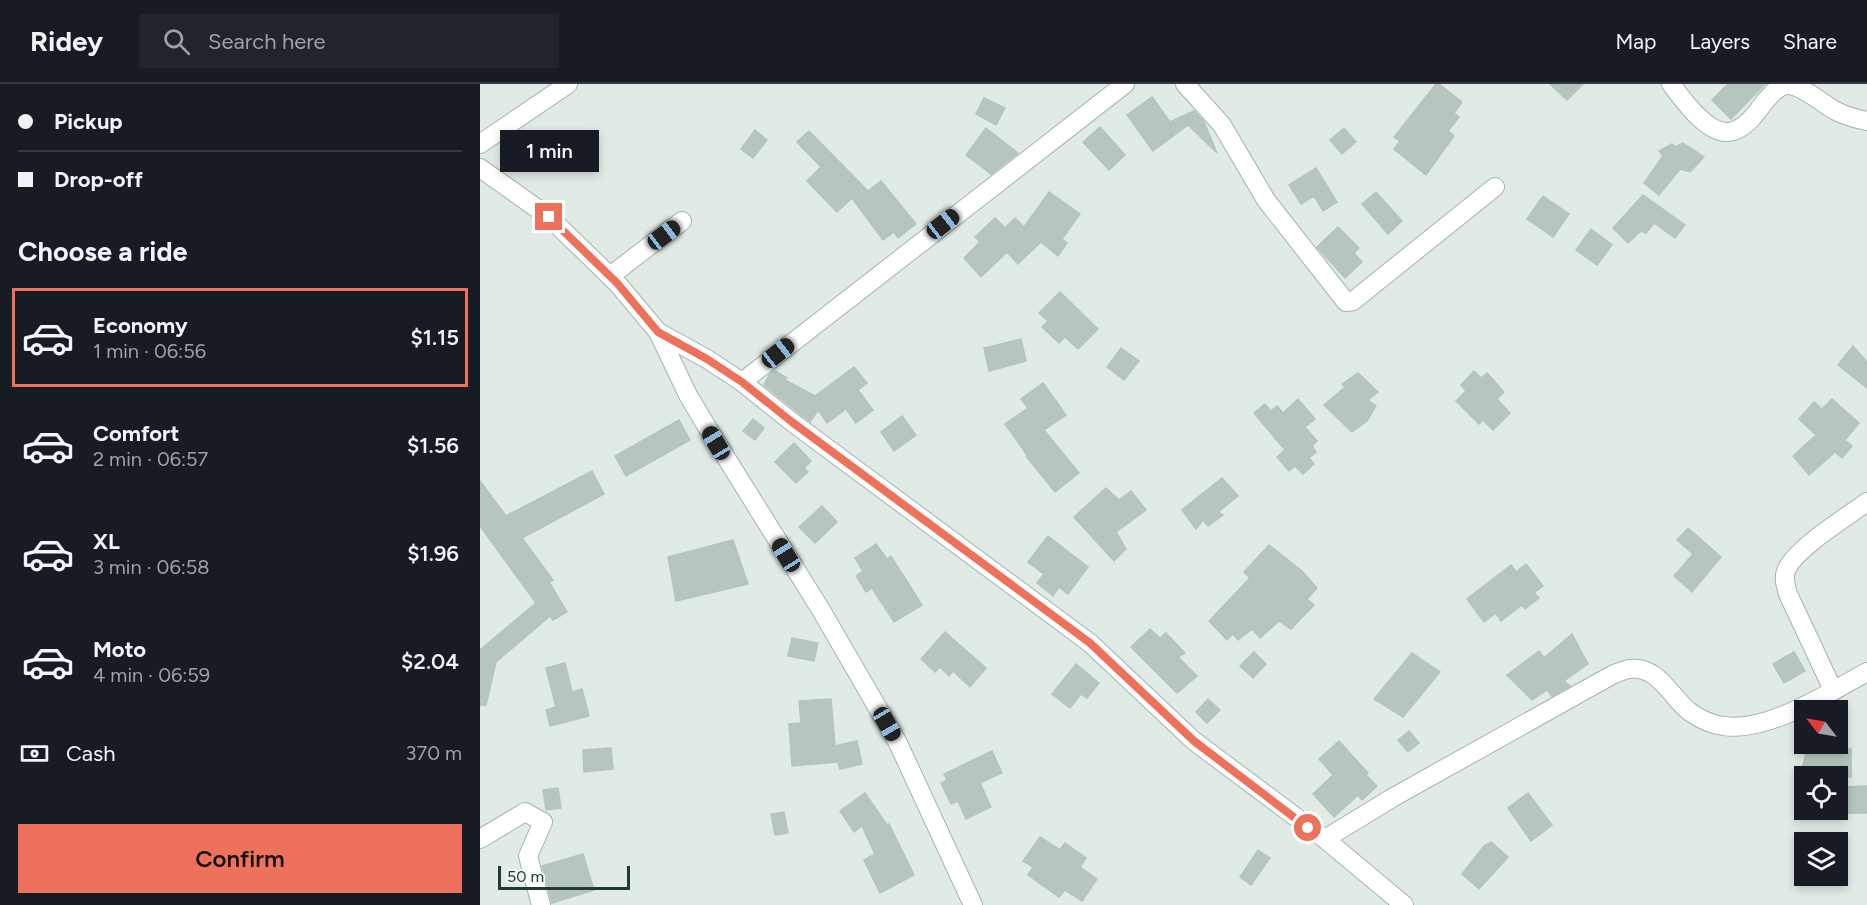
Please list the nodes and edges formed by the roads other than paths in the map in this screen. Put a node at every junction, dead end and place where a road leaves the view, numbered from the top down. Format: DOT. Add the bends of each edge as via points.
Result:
graph roads {
  1 [pos="568,84"];
  2 [pos="1125,84"];
  3 [pos="1185,84"];
  4 [pos="1671,84"];
  5 [pos="1867,121"];
  6 [pos="480,144"];
  7 [pos="480,168"];
  8 [pos="1495,187"];
  9 [pos="682,221"];
  10 [pos="610,276"];
  11 [pos="658,332"];
  12 [pos="742,382"];
  13 [pos="1867,502"];
  14 [pos="1867,672"];
  15 [pos="1833,690"];
  16 [pos="480,839"];
  17 [pos="1325,839"];
  18 [pos="541,905"];
  19 [pos="973,905"];
  20 [pos="1404,905"];
  1 -- 6 [label="street"];
  2 -- 12 [label="street"];
  3 -- 8 [label="street" via="1222,125 1266,200 1346,302 1353,301"];
  4 -- 5 [label="street" via="1707,126 1718,132 1732,132 1744,125 1773,92 1789,85 1838,112"];
  7 -- 10 [label="street" via="549,217"];
  9 -- 10 [label="street"];
  10 -- 11 [label="street"];
  11 -- 12 [label="street"];
  11 -- 19 [label="street" via="688,395 898,743"];
  12 -- 17 [label="street" via="1090,643 1194,741"];
  13 -- 15 [label="street" via="1801,551 1786,571 1788,594"];
  14 -- 15 [label="street"];
  15 -- 17 [label="street" via="1768,721 1723,726 1689,711 1661,680 1647,671 1630,669 1612,675"];
  16 -- 18 [label="street" via="525,812 543,822 528,856"];
  17 -- 20 [label="street"];
}
